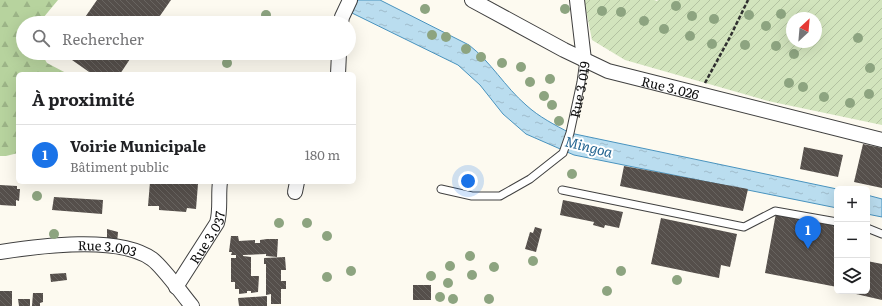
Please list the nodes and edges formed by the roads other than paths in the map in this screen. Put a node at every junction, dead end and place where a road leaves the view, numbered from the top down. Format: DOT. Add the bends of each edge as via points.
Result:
graph roads {
  1 [pos="350,0"];
  2 [pos="472,0"];
  3 [pos="577,0"];
  4 [pos="344,16"];
  5 [pos="339,60"];
  6 [pos="584,60"];
  7 [pos="338,72"];
  8 [pos="882,140"];
  9 [pos="220,184"];
  10 [pos="441,189"];
  11 [pos="562,190"];
  12 [pos="834,221"];
  13 [pos="870,229"];
  14 [pos="882,234"];
  15 [pos="0,252"];
  16 [pos="176,287"];
  17 [pos="192,306"];
  1 -- 4 [label="street"];
  2 -- 6 [label="street, Rue 3.026"];
  3 -- 6 [label="street, Rue 3.019"];
  5 -- 7 [label="street"];
  6 -- 8 [label="street, Rue 3.026" via="608,71"];
  6 -- 10 [label="lane, Rue 3.019" via="570,133 563,153 530,179 500,196 472,196"];
  9 -- 16 [label="street, Rue 3.037" via="220,214 217,223"];
  11 -- 12 [label="lane" via="744,227 775,211"];
  13 -- 14 [label="lane"];
  15 -- 16 [label="street, Rue 3.003" via="90,244 116,247 141,253 153,260"];
  16 -- 17 [label="street, Rue 3.003"];
}
